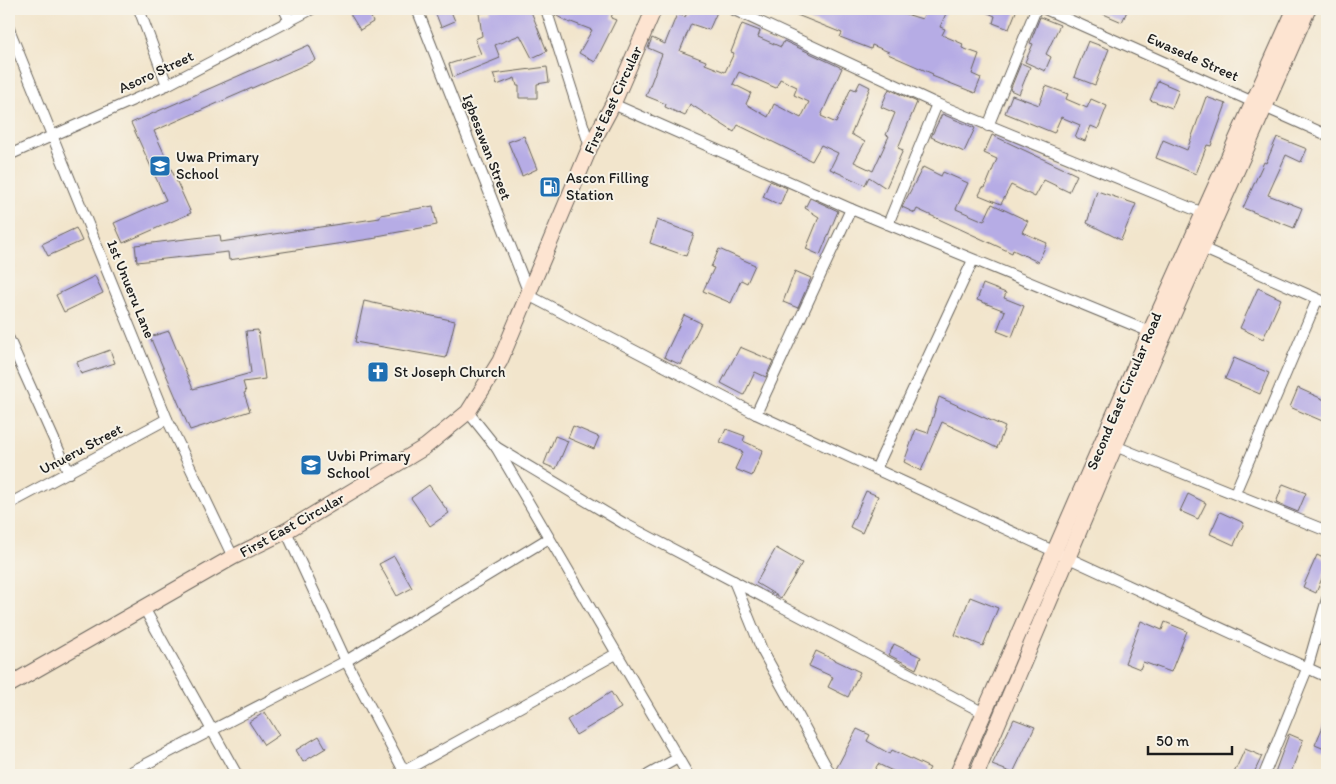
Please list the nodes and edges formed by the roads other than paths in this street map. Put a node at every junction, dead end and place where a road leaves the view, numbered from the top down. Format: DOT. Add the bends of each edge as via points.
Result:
graph roads {
  1 [pos="139,9"];
  2 [pos="284,9"];
  3 [pos="312,9"];
  4 [pos="417,9"];
  5 [pos="546,9"];
  6 [pos="654,9"];
  7 [pos="732,9"];
  8 [pos="1036,9"];
  9 [pos="1045,9"];
  10 [pos="1294,9"];
  11 [pos="1308,9"];
  12 [pos="290,21"];
  13 [pos="9,29"];
  14 [pos="167,85"];
  15 [pos="613,104"];
  16 [pos="937,104"];
  17 [pos="1260,104"];
  18 [pos="988,126"];
  19 [pos="53,134"];
  20 [pos="1327,135"];
  21 [pos="590,146"];
  22 [pos="9,155"];
  23 [pos="851,209"];
  24 [pos="1203,213"];
  25 [pos="888,224"];
  26 [pos="1202,248"];
  27 [pos="973,260"];
  28 [pos="530,296"];
  29 [pos="1317,300"];
  30 [pos="1327,303"];
  31 [pos="1150,332"];
  32 [pos="9,339"];
  33 [pos="468,412"];
  34 [pos="756,414"];
  35 [pos="167,419"];
  36 [pos="1115,446"];
  37 [pos="496,447"];
  38 [pos="876,469"];
  39 [pos="69,473"];
  40 [pos="1236,493"];
  41 [pos="9,504"];
  42 [pos="286,531"];
  43 [pos="1327,531"];
  44 [pos="549,538"];
  45 [pos="1061,554"];
  46 [pos="233,557"];
  47 [pos="734,581"];
  48 [pos="1327,599"];
  49 [pos="144,608"];
  50 [pos="616,654"];
  51 [pos="346,661"];
  52 [pos="1307,669"];
  53 [pos="1327,678"];
  54 [pos="9,684"];
  55 [pos="984,713"];
  56 [pos="211,730"];
  57 [pos="678,758"];
  58 [pos="402,774"];
  59 [pos="125,775"];
  60 [pos="237,775"];
  61 [pos="648,775"];
  62 [pos="688,775"];
  63 [pos="831,775"];
  64 [pos="957,775"];
  65 [pos="976,775"];
  66 [pos="1264,775"];
  1 -- 14 [label="street"];
  2 -- 12 [label="street"];
  3 -- 12 [label="street, Asoro Street"];
  4 -- 28 [label="street, Igbesawan Street"];
  5 -- 21 [label="street"];
  6 -- 15 [label="main road, First East Circular"];
  7 -- 16 [label="street"];
  8 -- 18 [label="street"];
  9 -- 17 [label="street, Ewasede Street"];
  10 -- 17 [label="main road, Second East Circular Road"];
  11 -- 17 [label="main road, Second East Circular Road"];
  12 -- 14 [label="street, Asoro Street"];
  13 -- 19 [label="street, 1st Unueru Lane"];
  14 -- 19 [label="street, Asoro Street"];
  15 -- 21 [label="main road, First East Circular"];
  15 -- 23 [label="street"];
  16 -- 18 [label="street"];
  16 -- 25 [label="street"];
  17 -- 20 [label="street, Ewasede Street"];
  17 -- 24 [label="main road, Second East Circular Road"];
  17 -- 26 [label="main road, Second East Circular Road"];
  18 -- 24 [label="street"];
  19 -- 22 [label="street, Asoro Street"];
  19 -- 35 [label="street, 1st Unueru Lane"];
  21 -- 28 [label="main road, First East Circular"];
  23 -- 25 [label="street"];
  23 -- 34 [label="street"];
  24 -- 31 [label="main road, Second East Circular Road"];
  25 -- 27 [label="street"];
  26 -- 29 [label="street"];
  26 -- 36 [label="main road, Second East Circular Road"];
  27 -- 31 [label="street"];
  27 -- 38 [label="street"];
  28 -- 33 [label="main road, First East Circular" via="500,361"];
  28 -- 34 [label="street"];
  29 -- 30 [label="street"];
  29 -- 40 [label="street"];
  31 -- 45 [label="main road, Second East Circular Road"];
  32 -- 39 [label="street"];
  33 -- 37 [label="street"];
  33 -- 42 [label="main road, First East Circular" via="425,448"];
  34 -- 38 [label="street"];
  35 -- 39 [label="street, Unueru Street"];
  35 -- 46 [label="street, 1st Unueru Lane"];
  36 -- 40 [label="street"];
  36 -- 45 [label="main road, Second East Circular Road"];
  37 -- 44 [label="street"];
  37 -- 47 [label="street" via="623,523"];
  38 -- 45 [label="street"];
  39 -- 41 [label="street, Unueru Street"];
  40 -- 43 [label="street"];
  42 -- 46 [label="main road, First East Circular"];
  42 -- 51 [label="street"];
  44 -- 50 [label="street"];
  44 -- 51 [label="street"];
  45 -- 52 [label="street"];
  45 -- 55 [label="main road, Second East Circular Road"];
  45 -- 65 [label="main road, Second East Circular Road"];
  46 -- 49 [label="main road, First East Circular"];
  47 -- 55 [label="street"];
  47 -- 63 [label="street" via="762,650"];
  48 -- 52 [label="street"];
  49 -- 54 [label="main road, First East Circular"];
  49 -- 56 [label="street"];
  50 -- 57 [label="street"];
  50 -- 58 [label="street"];
  51 -- 56 [label="street"];
  51 -- 58 [label="street"];
  52 -- 53 [label="street"];
  52 -- 66 [label="street"];
  55 -- 64 [label="main road, Second East Circular Road"];
  56 -- 59 [label="street"];
  56 -- 60 [label="street"];
  57 -- 61 [label="street"];
  57 -- 62 [label="street"];
}
